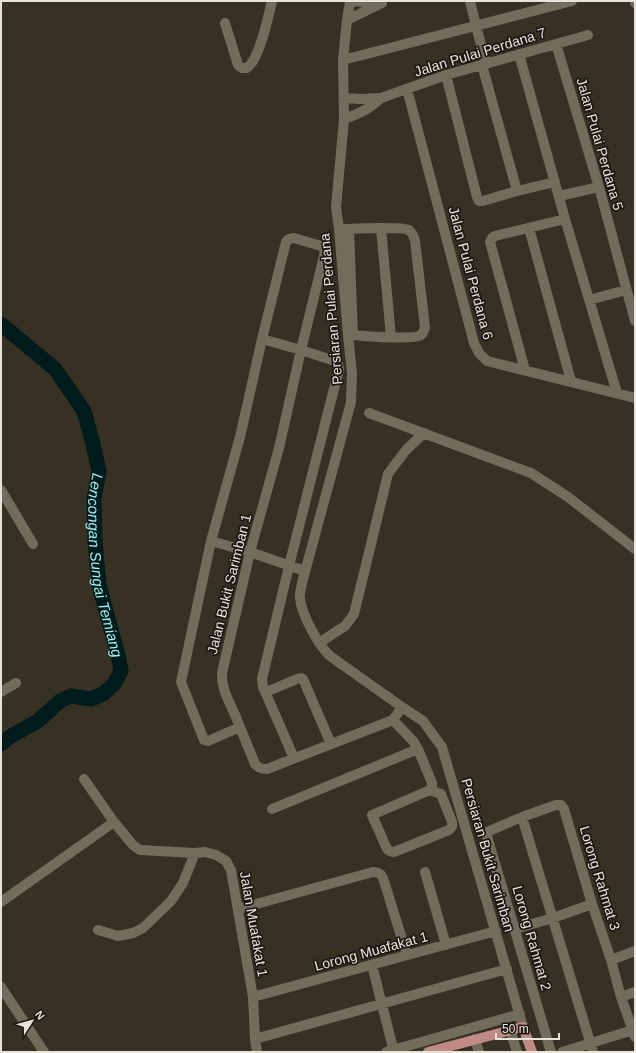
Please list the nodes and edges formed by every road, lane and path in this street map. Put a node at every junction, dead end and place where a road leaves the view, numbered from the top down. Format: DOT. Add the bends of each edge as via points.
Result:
graph roads {
  1 [pos="272,1"];
  2 [pos="350,1"];
  3 [pos="470,1"];
  4 [pos="572,1"];
  5 [pos="383,2"];
  6 [pos="347,20"];
  7 [pos="225,23"];
  8 [pos="476,26"];
  9 [pos="588,35"];
  10 [pos="556,44"];
  11 [pos="519,54"];
  12 [pos="343,60"];
  13 [pos="484,64"];
  14 [pos="446,75"];
  15 [pos="408,89"];
  16 [pos="344,98"];
  17 [pos="381,98"];
  18 [pos="344,119"];
  19 [pos="555,182"];
  20 [pos="599,187"];
  21 [pos="517,191"];
  22 [pos="559,196"];
  23 [pos="565,219"];
  24 [pos="382,228"];
  25 [pos="528,228"];
  26 [pos="344,229"];
  27 [pos="626,290"];
  28 [pos="589,300"];
  29 [pos="635,321"];
  30 [pos="391,337"];
  31 [pos="262,340"];
  32 [pos="301,350"];
  33 [pos="525,370"];
  34 [pos="571,381"];
  35 [pos="617,393"];
  36 [pos="635,398"];
  37 [pos="369,413"];
  38 [pos="424,433"];
  39 [pos="1,490"];
  40 [pos="211,541"];
  41 [pos="33,544"];
  42 [pos="635,549"];
  43 [pos="250,552"];
  44 [pos="289,566"];
  45 [pos="305,571"];
  46 [pos="319,643"];
  47 [pos="16,683"];
  48 [pos="1,692"];
  49 [pos="266,692"];
  50 [pos="402,707"];
  51 [pos="393,720"];
  52 [pos="240,727"];
  53 [pos="331,744"];
  54 [pos="418,749"];
  55 [pos="294,758"];
  56 [pos="84,779"];
  57 [pos="430,790"];
  58 [pos="272,809"];
  59 [pos="522,817"];
  60 [pos="114,822"];
  61 [pos="486,833"];
  62 [pos="195,853"];
  63 [pos="425,872"];
  64 [pos="1,902"];
  65 [pos="592,904"];
  66 [pos="238,909"];
  67 [pos="553,918"];
  68 [pos="515,929"];
  69 [pos="98,930"];
  70 [pos="496,931"];
  71 [pos="446,945"];
  72 [pos="635,951"];
  73 [pos="407,955"];
  74 [pos="611,960"];
  75 [pos="372,965"];
  76 [pos="507,969"];
  77 [pos="1,987"];
  78 [pos="635,992"];
  79 [pos="252,997"];
  80 [pos="621,997"];
  81 [pos="382,1004"];
  82 [pos="520,1014"];
  83 [pos="523,1027"];
  84 [pos="510,1030"];
  85 [pos="634,1035"];
  86 [pos="255,1039"];
  87 [pos="475,1040"];
  88 [pos="592,1048"];
  89 [pos="391,1051"];
  90 [pos="433,1051"];
  91 [pos="44,1052"];
  92 [pos="257,1052"];
  93 [pos="479,1052"];
  94 [pos="517,1052"];
  95 [pos="532,1052"];
  96 [pos="550,1052"];
  97 [pos="562,1052"];
  1 -- 7 [label="street" via="257,54 247,68 238,65"];
  2 -- 5 [label="street"];
  2 -- 6 [label="street, Persiaran Pulai Perdana"];
  3 -- 8 [label="street"];
  4 -- 8 [label="street"];
  5 -- 6 [label="street"];
  6 -- 12 [label="street, Persiaran Pulai Perdana"];
  8 -- 12 [label="street"];
  8 -- 13 [label="street"];
  9 -- 10 [label="street, Jalan Pulai Perdana 7"];
  10 -- 11 [label="street, Jalan Pulai Perdana 7"];
  10 -- 20 [label="street, Jalan Pulai Perdana 5"];
  11 -- 13 [label="street, Jalan Pulai Perdana 7"];
  11 -- 19 [label="street"];
  12 -- 16 [label="street, Persiaran Pulai Perdana"];
  13 -- 14 [label="street, Jalan Pulai Perdana 7"];
  13 -- 21 [label="street"];
  14 -- 15 [label="street, Jalan Pulai Perdana 7"];
  14 -- 21 [label="street" via="479,201"];
  15 -- 17 [label="street, Jalan Pulai Perdana 7"];
  15 -- 33 [label="street, Jalan Pulai Perdana 6" via="474,343 487,361"];
  16 -- 17 [label="street, Jalan Pulai Perdana 7"];
  16 -- 18 [label="street, Persiaran Pulai Perdana"];
  17 -- 18 [label="street, Jalan Pulai Perdana 7" via="372,107"];
  18 -- 26 [label="street, Persiaran Pulai Perdana" via="336,207"];
  19 -- 21 [label="street"];
  19 -- 22 [label="street"];
  20 -- 22 [label="street"];
  20 -- 27 [label="street, Jalan Pulai Perdana 5"];
  22 -- 23 [label="street"];
  23 -- 25 [label="street"];
  23 -- 28 [label="street"];
  24 -- 26 [label="street"];
  24 -- 30 [label="street"];
  24 -- 30 [label="street" via="402,228 409,230 413,235 425,327 421,336"];
  25 -- 33 [label="street" via="495,236 490,242"];
  25 -- 34 [label="street"];
  26 -- 30 [label="street" via="353,335"];
  26 -- 45 [label="street, Persiaran Pulai Perdana" via="352,373 351,402"];
  27 -- 28 [label="street"];
  27 -- 29 [label="street, Jalan Pulai Perdana 5"];
  28 -- 35 [label="street"];
  31 -- 32 [label="street"];
  31 -- 32 [label="street, Jalan Bukit Sarimban 1" via="286,242 294,238 323,248 325,252"];
  31 -- 40 [label="street" via="240,437"];
  32 -- 43 [label="street, Jalan Bukit Sarimban 1" via="279,448"];
  32 -- 44 [label="street" via="335,361 339,369"];
  33 -- 34 [label="street, Jalan Pulai Perdana 6"];
  34 -- 35 [label="street, Jalan Pulai Perdana 6"];
  35 -- 36 [label="street, Jalan Pulai Perdana 6"];
  37 -- 38 [label="street"];
  38 -- 42 [label="street" via="531,473 568,497"];
  38 -- 46 [label="street" via="406,450 388,474 354,614 345,626"];
  39 -- 41 [label="street"];
  40 -- 43 [label="street"];
  40 -- 52 [label="street" via="181,682 204,740"];
  43 -- 44 [label="street"];
  43 -- 52 [label="street, Jalan Bukit Sarimban 1" via="222,674 223,688"];
  44 -- 45 [label="street"];
  44 -- 49 [label="street" via="262,679"];
  45 -- 46 [label="street, Persiaran Pulai Perdana" via="300,598"];
  46 -- 50 [label="street, Persiaran Pulai Perdana" via="330,656"];
  47 -- 48 [label="street"];
  49 -- 53 [label="street" via="303,679"];
  49 -- 55 [label="street"];
  50 -- 51 [label="street"];
  50 -- 70 [label="street, Persiaran Bukit Sarimban" via="423,721 442,747"];
  51 -- 53 [label="street, Jalan Bukit Sarimban 1"];
  51 -- 54 [label="street"];
  52 -- 55 [label="street, Jalan Bukit Sarimban 1" via="258,767 267,769"];
  53 -- 55 [label="street, Jalan Bukit Sarimban 1"];
  54 -- 57 [label="street" via="432,783"];
  54 -- 58 [label="street"];
  56 -- 60 [label="street, Jalan Muafakat 1"];
  57 -- 57 [label="street" via="372,815 387,849 391,852 449,830 452,822 441,794"];
  59 -- 61 [label="street, Lorong Rahmat 3"];
  59 -- 65 [label="street, Lorong Rahmat 3" via="561,805"];
  59 -- 67 [label="street"];
  60 -- 62 [label="street, Jalan Muafakat 1" via="140,850"];
  60 -- 64 [label="street"];
  61 -- 68 [label="street, Lorong Rahmat 2"];
  62 -- 66 [label="street, Jalan Muafakat 1" via="205,852 226,861 231,870"];
  62 -- 69 [label="street" via="183,883 171,901 144,928 118,936"];
  63 -- 71 [label="street"];
  65 -- 67 [label="street"];
  65 -- 74 [label="street, Lorong Rahmat 3"];
  66 -- 73 [label="street" via="378,872 383,878"];
  66 -- 79 [label="street, Jalan Muafakat 1"];
  67 -- 68 [label="street"];
  67 -- 88 [label="street"];
  68 -- 96 [label="street, Lorong Rahmat 2"];
  70 -- 71 [label="street, Lorong Muafakat 1"];
  70 -- 76 [label="street, Persiaran Bukit Sarimban"];
  71 -- 73 [label="street, Lorong Muafakat 1"];
  72 -- 74 [label="street"];
  73 -- 75 [label="street, Lorong Muafakat 1"];
  74 -- 80 [label="street, Lorong Rahmat 3"];
  75 -- 79 [label="street, Lorong Muafakat 1"];
  75 -- 81 [label="street"];
  76 -- 81 [label="street"];
  76 -- 82 [label="street, Persiaran Bukit Sarimban"];
  77 -- 91 [label="street"];
  78 -- 80 [label="street"];
  79 -- 86 [label="street, Jalan Muafakat 1"];
  80 -- 85 [label="street, Lorong Rahmat 3"];
  81 -- 86 [label="street"];
  81 -- 89 [label="street"];
  82 -- 83 [label="street, Persiaran Bukit Sarimban"];
  82 -- 89 [label="street"];
  83 -- 84 [label="main road"];
  83 -- 95 [label="main road"];
  84 -- 87 [label="main road"];
  84 -- 94 [label="street"];
  85 -- 88 [label="street"];
  86 -- 92 [label="street, Jalan Muafakat 1"];
  87 -- 90 [label="main road"];
  87 -- 93 [label="street"];
  88 -- 97 [label="street"];
}
